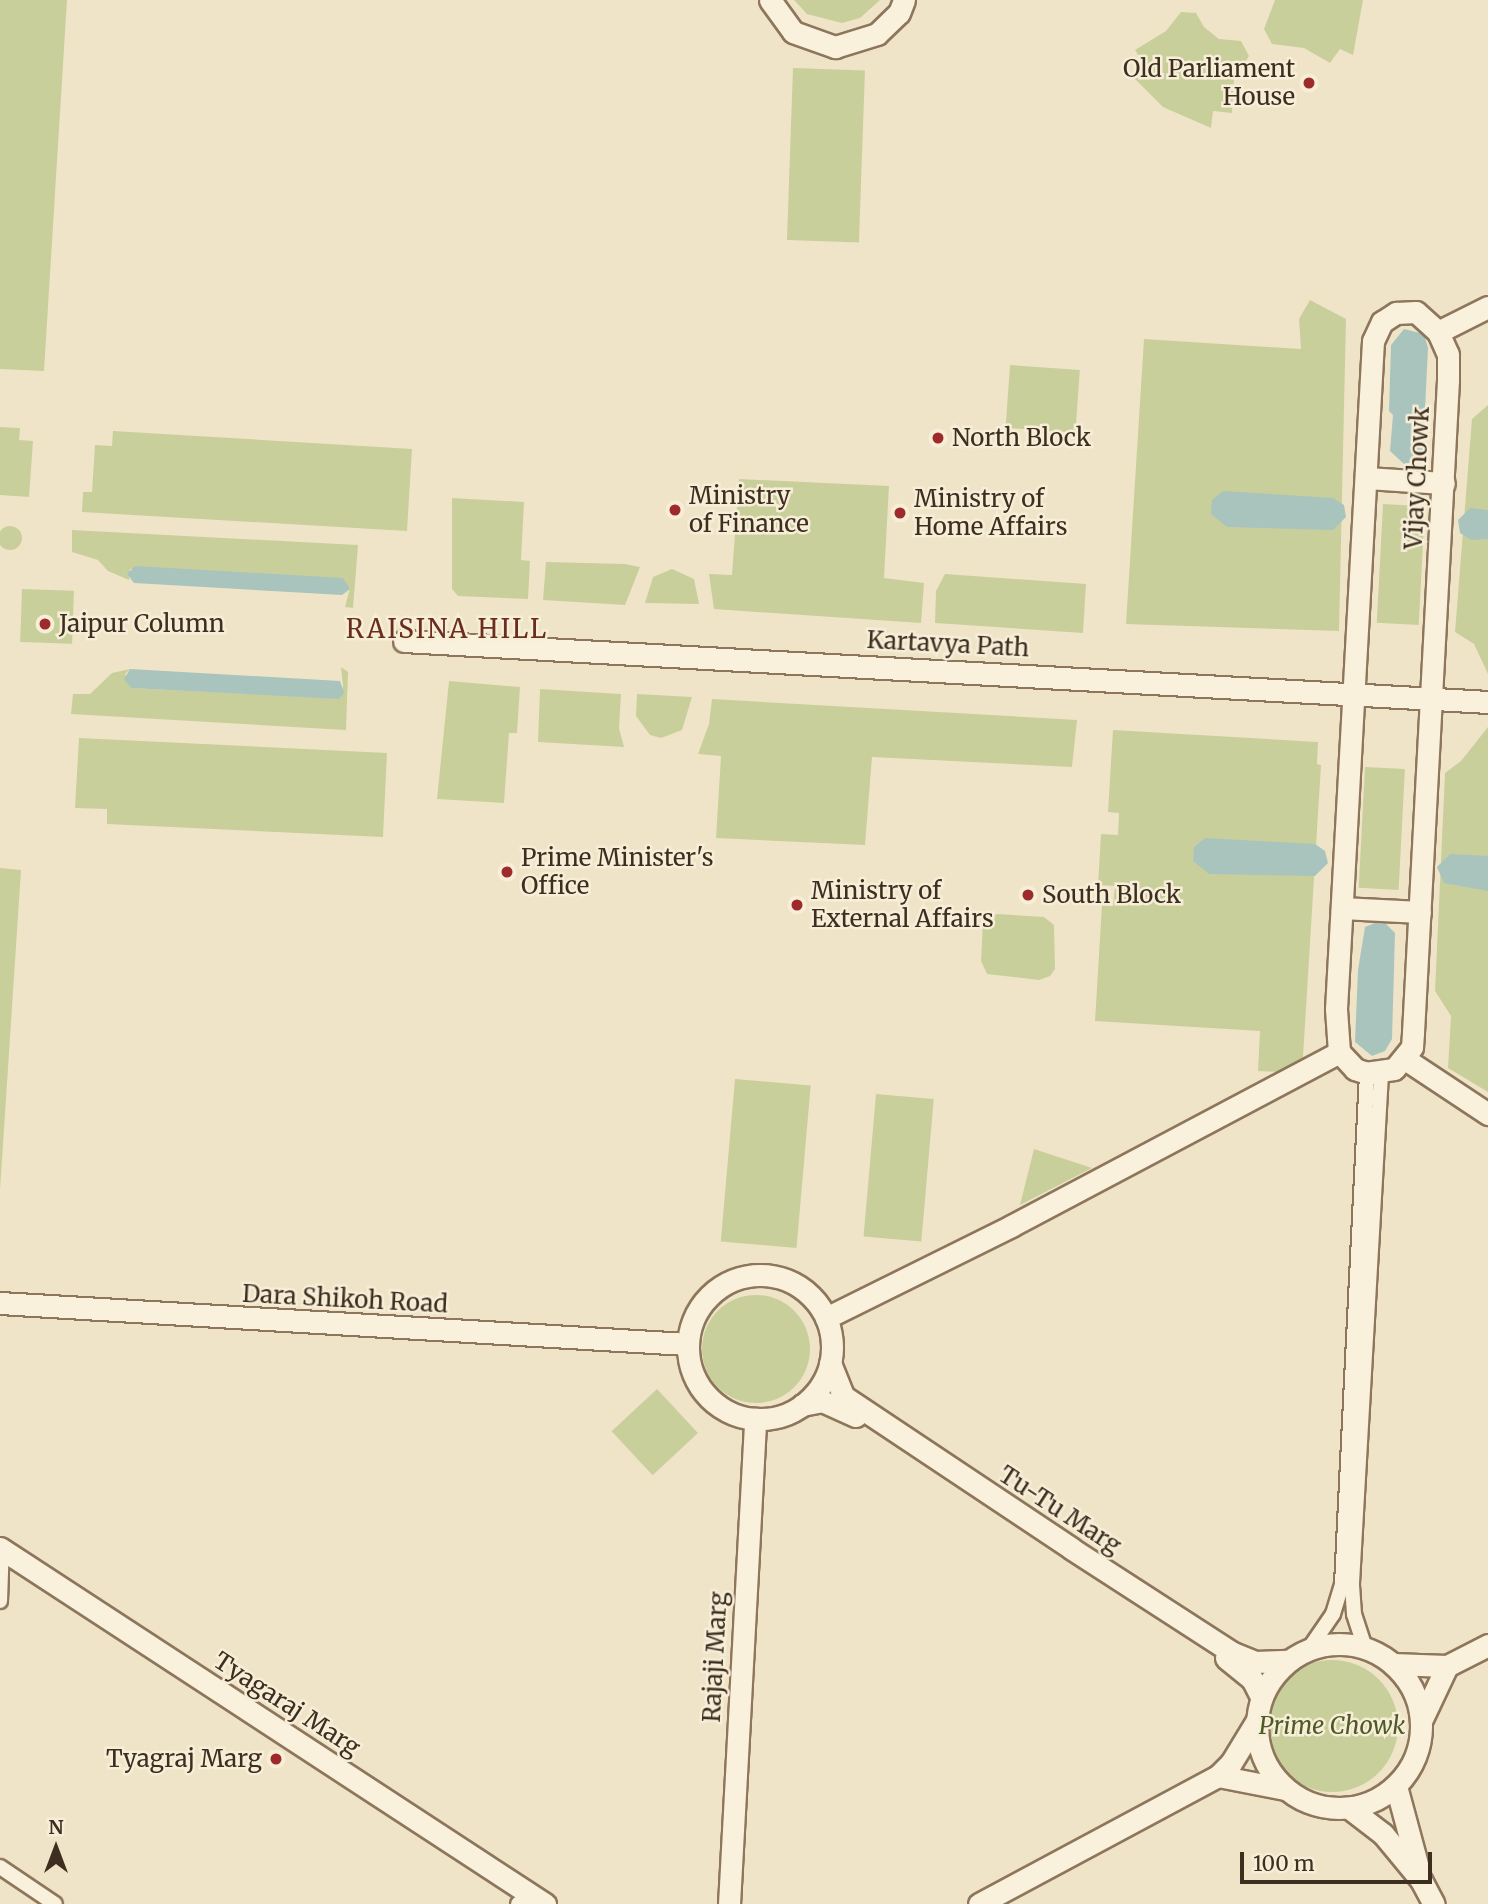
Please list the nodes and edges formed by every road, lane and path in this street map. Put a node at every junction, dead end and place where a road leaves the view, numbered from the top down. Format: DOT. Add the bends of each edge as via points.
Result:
graph roads {
  1 [pos="770,0"];
  2 [pos="904,0"];
  3 [pos="1488,307"];
  4 [pos="1438,332"];
  5 [pos="1366,478"];
  6 [pos="1444,483"];
  7 [pos="404,641"];
  8 [pos="1354,692"];
  9 [pos="1432,699"];
  10 [pos="1488,702"];
  11 [pos="1342,908"];
  12 [pos="1420,912"];
  13 [pos="1339,1052"];
  14 [pos="1405,1059"];
  15 [pos="1374,1073"];
  16 [pos="1488,1114"];
  17 [pos="0,1303"];
  18 [pos="826,1318"];
  19 [pos="687,1345"];
  20 [pos="830,1363"];
  21 [pos="802,1405"];
  22 [pos="755,1419"];
  23 [pos="0,1559"];
  24 [pos="0,1601"];
  25 [pos="1488,1645"];
  26 [pos="1365,1648"];
  27 [pos="1309,1649"];
  28 [pos="1288,1661"];
  29 [pos="1393,1664"];
  30 [pos="1447,1666"];
  31 [pos="1261,1697"];
  32 [pos="1421,1721"];
  33 [pos="1256,1722"];
  34 [pos="1218,1776"];
  35 [pos="1396,1786"];
  36 [pos="1285,1789"];
  37 [pos="1349,1808"];
  38 [pos="0,1867"];
  39 [pos="1421,1880"];
  40 [pos="731,1902"];
  41 [pos="55,1904"];
  42 [pos="519,1904"];
  43 [pos="545,1904"];
  44 [pos="979,1904"];
  45 [pos="1434,1904"];
  1 -- 2 [label="main road" via="793,32 835,47 877,34 899,13"];
  3 -- 4 [label="main road"];
  4 -- 5 [label="main road, Vijay Chowk" via="1416,312 1396,313 1376,331"];
  4 -- 6 [label="main road, Vijay Chowk" via="1448,354"];
  5 -- 6 [label="main road"];
  5 -- 8 [label="main road, Vijay Chowk"];
  6 -- 9 [label="main road, Vijay Chowk"];
  7 -- 8 [label="main road, Kartavya Path"];
  8 -- 9 [label="main road, Kartavya Path"];
  8 -- 11 [label="main road, Vijay Chowk"];
  9 -- 10 [label="main road, Kartavya Path"];
  9 -- 12 [label="main road, Vijay Chowk"];
  11 -- 12 [label="main road"];
  11 -- 13 [label="main road, Vijay Chowk" via="1336,1009"];
  12 -- 14 [label="main road, Vijay Chowk" via="1413,1040"];
  13 -- 15 [label="main road" via="1355,1069"];
  13 -- 18 [label="main road"];
  14 -- 15 [label="main road"];
  14 -- 16 [label="main road"];
  15 -- 26 [label="street" via="1352,1583 1354,1614"];
  15 -- 27 [label="street" via="1342,1585 1333,1614"];
  17 -- 19 [label="main road, Dara Shikoh Road"];
  18 -- 19 [label="main road" via="806,1289 765,1275 746,1276 727,1282 698,1308"];
  18 -- 20 [label="main road"];
  19 -- 22 [label="main road" via="693,1376 706,1395 725,1410"];
  20 -- 21 [label="main road" via="824,1379"];
  20 -- 28 [label="main road, Tu-Tu Marg" via="843,1396 1083,1557 1233,1653 1255,1662"];
  21 -- 22 [label="main road" via="780,1416"];
  21 -- 31 [label="main road, Tu-Tu Marg" via="822,1401 853,1413 1237,1665"];
  22 -- 40 [label="main road, Rajaji Marg"];
  23 -- 24 [label="street"];
  23 -- 42 [label="main road, Tyagaraj Marg"];
  23 -- 43 [label="main road, Tyagaraj Marg"];
  25 -- 30 [label="main road"];
  26 -- 27 [label="main road" via="1337,1644"];
  26 -- 29 [label="main road"];
  27 -- 28 [label="main road"];
  28 -- 31 [label="main road"];
  29 -- 30 [label="main road"];
  29 -- 32 [label="main road" via="1408,1680"];
  30 -- 32 [label="main road"];
  31 -- 33 [label="main road"];
  32 -- 35 [label="main road" via="1416,1756"];
  33 -- 34 [label="main road"];
  33 -- 36 [label="main road" via="1266,1766"];
  34 -- 36 [label="main road"];
  34 -- 44 [label="main road"];
  35 -- 37 [label="main road" via="1374,1801"];
  35 -- 39 [label="main road"];
  36 -- 37 [label="main road" via="1315,1804"];
  37 -- 39 [label="main road" via="1383,1834"];
  38 -- 41 [label="street"];
  39 -- 45 [label="main road"];
}
